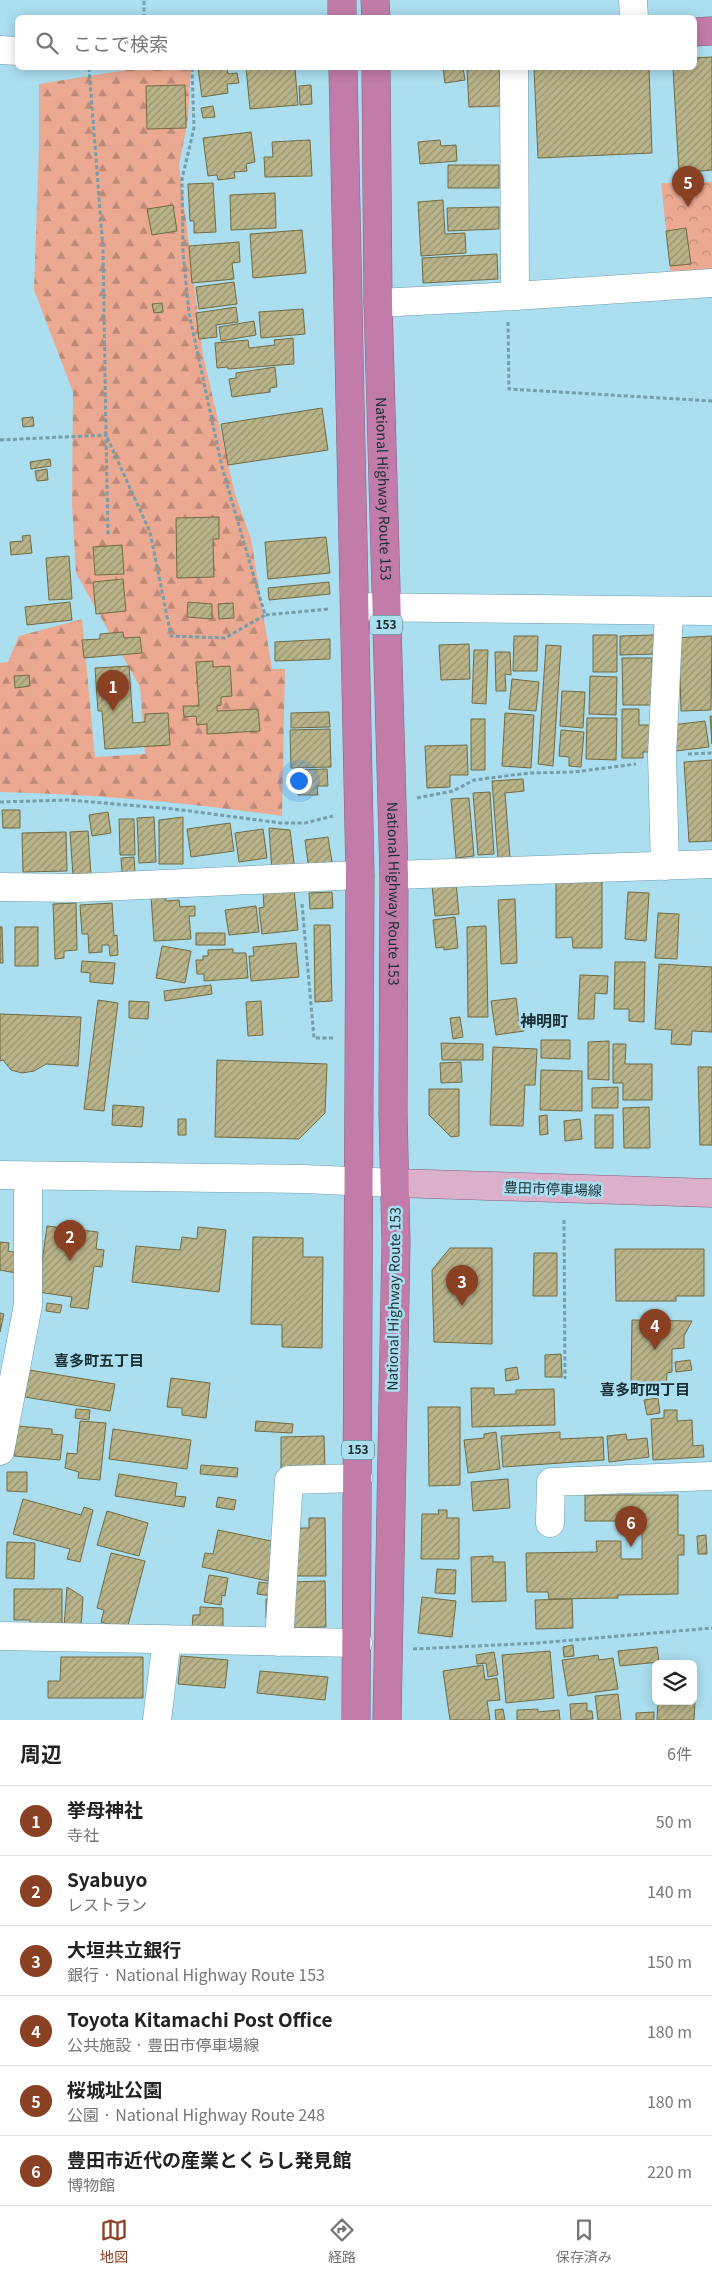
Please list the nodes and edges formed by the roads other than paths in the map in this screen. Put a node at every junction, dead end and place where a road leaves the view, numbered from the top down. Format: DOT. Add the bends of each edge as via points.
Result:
graph roads {
  1 [pos="342,0"];
  2 [pos="375,0"];
  3 [pos="633,0"];
  4 [pos="342,15"];
  5 [pos="376,15"];
  6 [pos="634,15"];
  7 [pos="712,31"];
  8 [pos="697,32"];
  9 [pos="0,50"];
  10 [pos="15,51"];
  11 [pos="343,70"];
  12 [pos="376,70"];
  13 [pos="514,70"];
  14 [pos="712,283"];
  15 [pos="511,297"];
  16 [pos="378,302"];
  17 [pos="355,607"];
  18 [pos="386,607"];
  19 [pos="712,611"];
  20 [pos="669,612"];
  21 [pos="712,864"];
  22 [pos="665,866"];
  23 [pos="360,874"];
  24 [pos="394,875"];
  25 [pos="0,887"];
  26 [pos="0,1175"];
  27 [pos="28,1176"];
  28 [pos="360,1181"];
  29 [pos="395,1183"];
  30 [pos="712,1193"];
  31 [pos="0,1451"];
  32 [pos="712,1476"];
  33 [pos="358,1478"];
  34 [pos="550,1523"];
  35 [pos="0,1636"];
  36 [pos="166,1639"];
  37 [pos="278,1642"];
  38 [pos="358,1643"];
  39 [pos="157,1720"];
  40 [pos="356,1720"];
  41 [pos="387,1720"];
  1 -- 4 [label="highway"];
  2 -- 5 [label="highway"];
  3 -- 6 [label="street"];
  7 -- 8 [label="highway"];
  9 -- 10 [label="street"];
  11 -- 17 [label="highway, 153"];
  12 -- 16 [label="highway, National Highway Route 153 / 153"];
  13 -- 15 [label="street"];
  14 -- 15 [label="street"];
  15 -- 16 [label="street"];
  16 -- 18 [label="highway, National Highway Route 153 / 153"];
  17 -- 18 [label="street"];
  17 -- 23 [label="highway, 153"];
  18 -- 20 [label="street"];
  18 -- 24 [label="highway, National Highway Route 153 / 153"];
  19 -- 20 [label="street"];
  20 -- 22 [label="street" via="662,755"];
  21 -- 22 [label="street"];
  22 -- 24 [label="street"];
  23 -- 25 [label="street" via="78,888"];
  23 -- 28 [label="highway, 153"];
  24 -- 29 [label="highway, National Highway Route 153 / 153"];
  26 -- 27 [label="street"];
  27 -- 28 [label="street"];
  27 -- 31 [label="street" via="28,1306"];
  28 -- 29 [label="street"];
  28 -- 33 [label="highway, 153"];
  29 -- 30 [label="main road, 豊田市停車場線"];
  29 -- 41 [label="highway, National Highway Route 153 / 153"];
  32 -- 34 [label="street" via="551,1482"];
  33 -- 37 [label="street" via="289,1480"];
  33 -- 38 [label="highway, 153"];
  35 -- 36 [label="street"];
  36 -- 37 [label="street"];
  36 -- 39 [label="street"];
  37 -- 38 [label="street"];
  38 -- 40 [label="highway, 153"];
}
